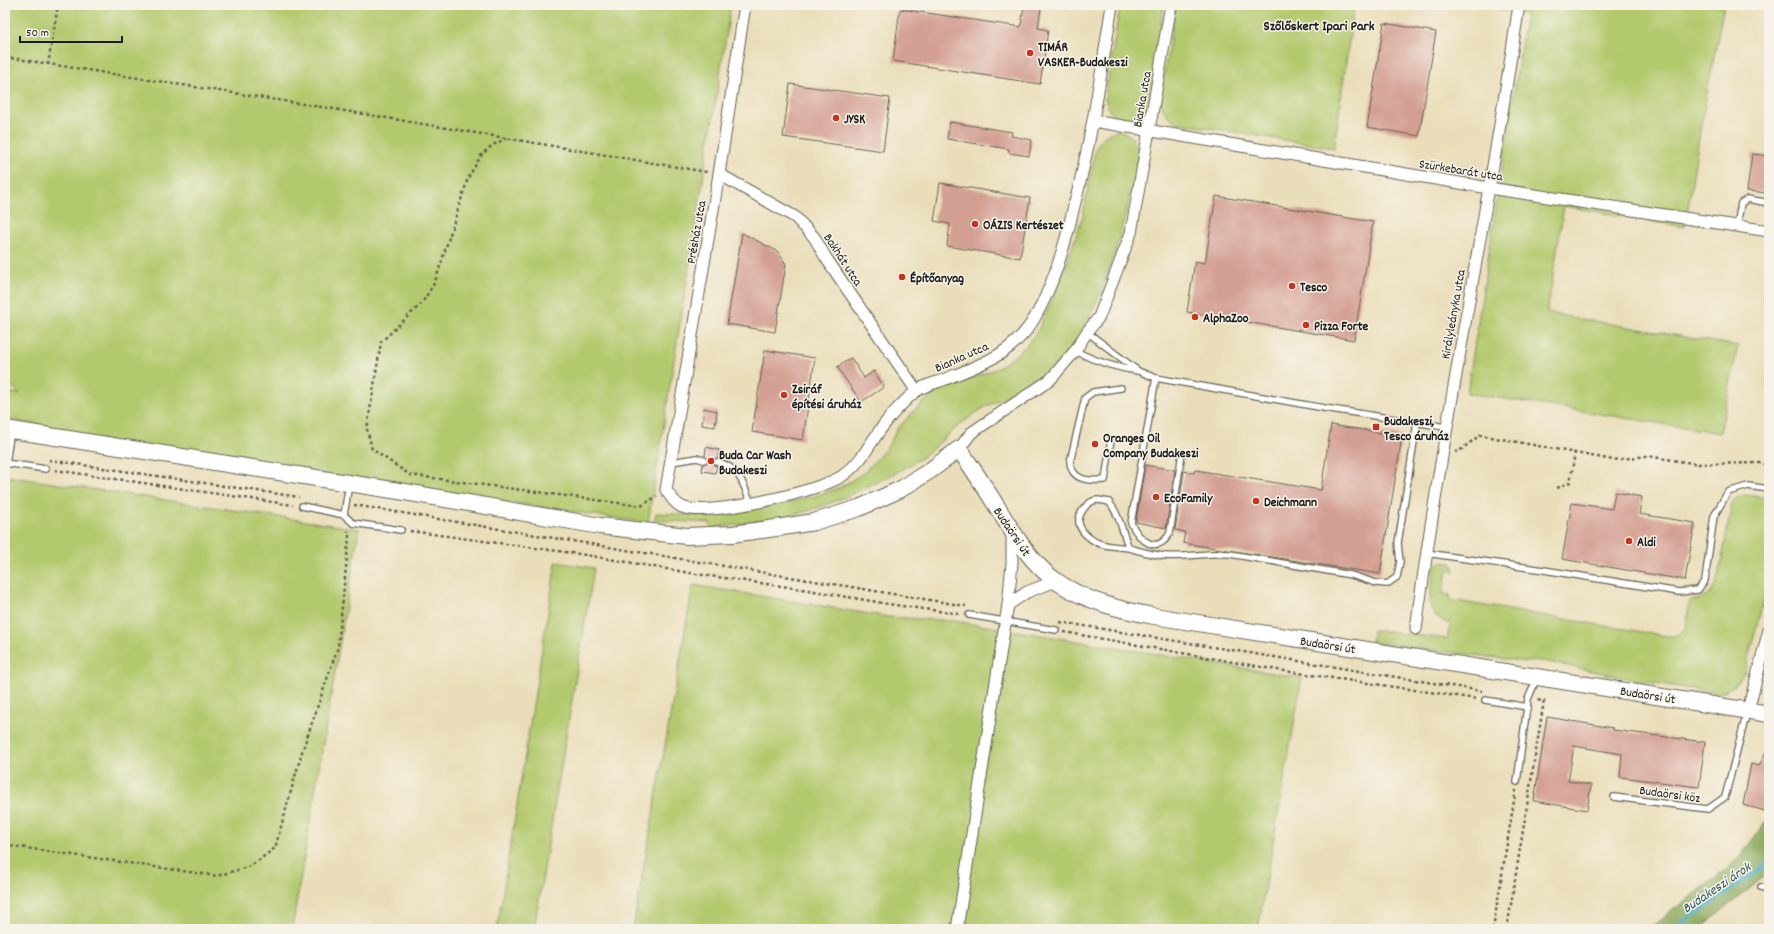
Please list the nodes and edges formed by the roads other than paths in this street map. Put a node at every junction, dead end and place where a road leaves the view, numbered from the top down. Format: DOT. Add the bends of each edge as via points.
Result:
graph roads {
  1 [pos="745,5"];
  2 [pos="1112,5"];
  3 [pos="1171,5"];
  4 [pos="1519,5"];
  5 [pos="1093,121"];
  6 [pos="1150,131"];
  7 [pos="719,174"];
  8 [pos="1489,188"];
  9 [pos="1769,203"];
  10 [pos="1737,226"];
  11 [pos="1769,231"];
  12 [pos="1087,332"];
  13 [pos="1075,351"];
  14 [pos="1138,371"];
  15 [pos="1156,378"];
  16 [pos="1121,388"];
  17 [pos="916,390"];
  18 [pos="1417,423"];
  19 [pos="1446,428"];
  20 [pos="8,430"];
  21 [pos="1111,440"];
  22 [pos="958,449"];
  23 [pos="1182,453"];
  24 [pos="704,460"];
  25 [pos="669,462"];
  26 [pos="717,462"];
  27 [pos="5,463"];
  28 [pos="46,469"];
  29 [pos="349,484"];
  30 [pos="1769,489"];
  31 [pos="751,503"];
  32 [pos="302,506"];
  33 [pos="344,515"];
  34 [pos="401,530"];
  35 [pos="1012,530"];
  36 [pos="1129,548"];
  37 [pos="1426,553"];
  38 [pos="1056,581"];
  39 [pos="1008,605"];
  40 [pos="969,615"];
  41 [pos="1006,620"];
  42 [pos="1416,629"];
  43 [pos="1056,630"];
  44 [pos="1769,630"];
  45 [pos="1765,661"];
  46 [pos="1538,677"];
  47 [pos="1485,700"];
  48 [pos="1528,706"];
  49 [pos="1748,710"];
  50 [pos="1769,714"];
  51 [pos="1517,782"];
  52 [pos="1614,797"];
  53 [pos="1761,887"];
  54 [pos="1769,889"];
  55 [pos="957,929"];
  1 -- 7 [label="street, Présház utca"];
  2 -- 5 [label="street, Bianka utca"];
  3 -- 6 [label="street, Bianka utca"];
  4 -- 8 [label="street, Királyleányka utca"];
  5 -- 6 [label="street, Szürkebarát utca"];
  5 -- 17 [label="street, Bianka utca" via="1067,238 1051,286 1037,314 1017,343 986,363"];
  6 -- 8 [label="street, Szürkebarát utca"];
  6 -- 12 [label="street, Bianka utca" via="1131,233 1099,317"];
  7 -- 17 [label="street, Bakhát utca" via="795,217 814,237"];
  7 -- 25 [label="street, Présház utca"];
  8 -- 10 [label="street, Szürkebarát utca"];
  8 -- 19 [label="street, Királyleányka utca"];
  9 -- 10 [label="lane" via="1748,199 1741,203"];
  10 -- 11 [label="street, Szürkebarát utca"];
  12 -- 13 [label="street, Bianka utca"];
  12 -- 14 [label="lane"];
  13 -- 14 [label="lane" via="1093,360"];
  13 -- 22 [label="street, Bianka utca" via="1050,380 971,433"];
  14 -- 15 [label="lane"];
  15 -- 18 [label="lane"];
  15 -- 23 [label="lane" via="1131,523 1136,533 1150,544 1166,540 1170,533"];
  16 -- 21 [label="lane" via="1093,392 1085,398 1070,462 1071,470 1077,477 1093,481 1105,480"];
  17 -- 31 [label="street, Bianka utca" via="884,425 860,461 844,475 822,486"];
  18 -- 19 [label="lane"];
  18 -- 36 [label="lane" via="1398,544 1400,562 1397,577 1387,584 1351,574 1230,554 1164,556"];
  19 -- 37 [label="street, Királyleányka utca"];
  20 -- 27 [label="lane"];
  20 -- 29 [label="main road"];
  22 -- 29 [label="main road" via="931,470 901,488 859,508 814,522 732,534 687,536 600,526"];
  22 -- 35 [label="main road, Budaörsi út"];
  24 -- 25 [label="lane" via="697,458"];
  25 -- 31 [label="street, Bianka utca" via="666,490 674,501 684,508 700,511"];
  26 -- 31 [label="lane" via="740,475"];
  27 -- 28 [label="lane"];
  29 -- 33 [label="lane"];
  30 -- 37 [label="lane" via="1748,486 1728,492 1714,516 1705,580 1698,590 1679,592"];
  32 -- 33 [label="lane"];
  33 -- 34 [label="lane" via="353,522"];
  35 -- 38 [label="main road, Budaörsi út" via="1022,547"];
  35 -- 39 [label="street"];
  36 -- 36 [label="lane" via="1102,544 1090,539 1079,523 1086,506 1096,500 1109,502 1117,511"];
  37 -- 42 [label="street, Királyleányka utca"];
  38 -- 39 [label="street" via="1027,592"];
  38 -- 46 [label="main road, Budaörsi út" via="1100,603 1154,616"];
  39 -- 41 [label="street"];
  40 -- 41 [label="lane"];
  41 -- 43 [label="lane"];
  41 -- 55 [label="street"];
  44 -- 45 [label="street"];
  45 -- 49 [label="street"];
  46 -- 48 [label="lane" via="1528,699"];
  46 -- 49 [label="main road, Budaörsi út"];
  47 -- 48 [label="lane"];
  48 -- 51 [label="lane"];
  49 -- 50 [label="main road, Budaörsi út"];
  49 -- 52 [label="lane, Budaörsi köz" via="1725,797 1708,809"];
  53 -- 54 [label="lane"];
}
